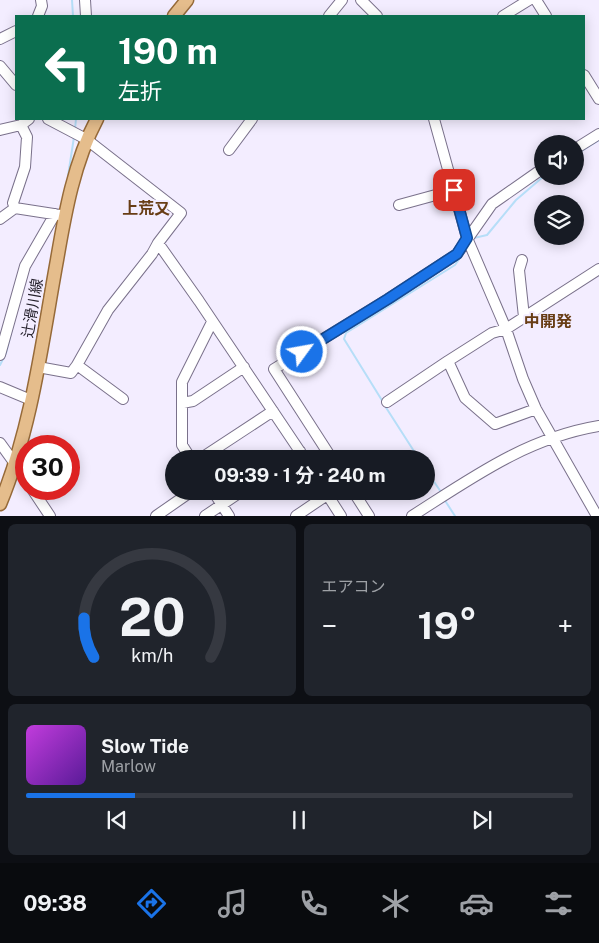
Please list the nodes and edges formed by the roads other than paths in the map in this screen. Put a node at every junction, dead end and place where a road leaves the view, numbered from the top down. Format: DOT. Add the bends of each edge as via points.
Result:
graph roads {
  1 [pos="41,0"];
  2 [pos="85,0"];
  3 [pos="187,0"];
  4 [pos="342,0"];
  5 [pos="361,0"];
  6 [pos="528,0"];
  7 [pos="536,0"];
  8 [pos="38,15"];
  9 [pos="86,15"];
  10 [pos="175,15"];
  11 [pos="330,15"];
  12 [pos="376,15"];
  13 [pos="505,15"];
  14 [pos="545,15"];
  15 [pos="15,32"];
  16 [pos="0,39"];
  17 [pos="0,66"];
  18 [pos="585,77"];
  19 [pos="15,84"];
  20 [pos="599,98"];
  21 [pos="50,120"];
  22 [pos="96,120"];
  23 [pos="251,120"];
  24 [pos="434,120"];
  25 [pos="25,122"];
  26 [pos="0,130"];
  27 [pos="599,134"];
  28 [pos="86,139"];
  29 [pos="584,143"];
  30 [pos="229,150"];
  31 [pos="534,175"];
  32 [pos="454,190"];
  33 [pos="399,205"];
  34 [pos="15,208"];
  35 [pos="60,215"];
  36 [pos="0,219"];
  37 [pos="467,238"];
  38 [pos="158,243"];
  39 [pos="522,260"];
  40 [pos="599,268"];
  41 [pos="524,317"];
  42 [pos="212,322"];
  43 [pos="506,329"];
  44 [pos="0,355"];
  45 [pos="448,361"];
  46 [pos="77,365"];
  47 [pos="38,367"];
  48 [pos="244,367"];
  49 [pos="0,386"];
  50 [pos="123,399"];
  51 [pos="32,400"];
  52 [pos="387,402"];
  53 [pos="182,403"];
  54 [pos="536,409"];
  55 [pos="273,411"];
  56 [pos="599,426"];
  57 [pos="22,435"];
  58 [pos="552,437"];
  59 [pos="0,443"];
  60 [pos="186,450"];
  61 [pos="214,450"];
  62 [pos="299,450"];
  63 [pos="326,450"];
  64 [pos="15,462"];
  65 [pos="39,500"];
  66 [pos="179,500"];
  67 [pos="219,500"];
  68 [pos="229,500"];
  69 [pos="317,500"];
  70 [pos="331,500"];
  71 [pos="358,500"];
  72 [pos="0,504"];
  73 [pos="222,505"];
  74 [pos="50,516"];
  75 [pos="156,516"];
  76 [pos="205,516"];
  77 [pos="229,516"];
  78 [pos="296,516"];
  79 [pos="341,516"];
  80 [pos="368,516"];
  81 [pos="412,516"];
  82 [pos="597,516"];
  1 -- 8 [label="street"];
  2 -- 9 [label="street"];
  3 -- 10 [label="main road"];
  4 -- 11 [label="street"];
  5 -- 12 [label="street"];
  6 -- 13 [label="street"];
  7 -- 14 [label="street"];
  15 -- 16 [label="street"];
  17 -- 19 [label="street"];
  18 -- 20 [label="street"];
  21 -- 28 [label="street"];
  22 -- 28 [label="main road, 辻滑川線"];
  23 -- 30 [label="street"];
  24 -- 32 [label="street"];
  25 -- 26 [label="street"];
  25 -- 34 [label="street" via="26,168 13,203"];
  27 -- 29 [label="street"];
  28 -- 35 [label="main road, 辻滑川線"];
  28 -- 38 [label="street" via="180,213"];
  31 -- 37 [label="street" via="492,204"];
  32 -- 33 [label="street"];
  32 -- 37 [label="street"];
  34 -- 35 [label="street"];
  34 -- 36 [label="street"];
  35 -- 44 [label="street" via="24,266"];
  35 -- 47 [label="main road, 辻滑川線"];
  37 -- 43 [label="street"];
  37 -- 63 [label="street" via="457,254 274,369"];
  38 -- 42 [label="street"];
  38 -- 46 [label="street" via="108,310"];
  39 -- 41 [label="street" via="519,270"];
  40 -- 41 [label="street"];
  41 -- 43 [label="street"];
  42 -- 48 [label="street"];
  42 -- 53 [label="street" via="182,382"];
  43 -- 45 [label="street" via="492,333"];
  43 -- 54 [label="street"];
  45 -- 52 [label="street"];
  45 -- 54 [label="street" via="465,398 495,424"];
  46 -- 47 [label="street" via="71,373"];
  46 -- 50 [label="street"];
  47 -- 51 [label="main road, 辻滑川線"];
  48 -- 53 [label="street" via="193,401"];
  48 -- 55 [label="street"];
  49 -- 51 [label="street"];
  51 -- 57 [label="main road, 辻滑川線"];
  53 -- 60 [label="street" via="182,445"];
  54 -- 58 [label="street"];
  55 -- 61 [label="street"];
  55 -- 62 [label="street"];
  56 -- 58 [label="street"];
  58 -- 81 [label="street" via="492,465"];
  58 -- 82 [label="street"];
  59 -- 64 [label="street"];
  64 -- 72 [label="main road, 辻滑川線"];
  65 -- 74 [label="street"];
  66 -- 75 [label="street"];
  67 -- 73 [label="street"];
  68 -- 73 [label="street"];
  69 -- 78 [label="street"];
  70 -- 79 [label="street"];
  71 -- 80 [label="street"];
  73 -- 76 [label="street"];
  73 -- 77 [label="street"];
}
